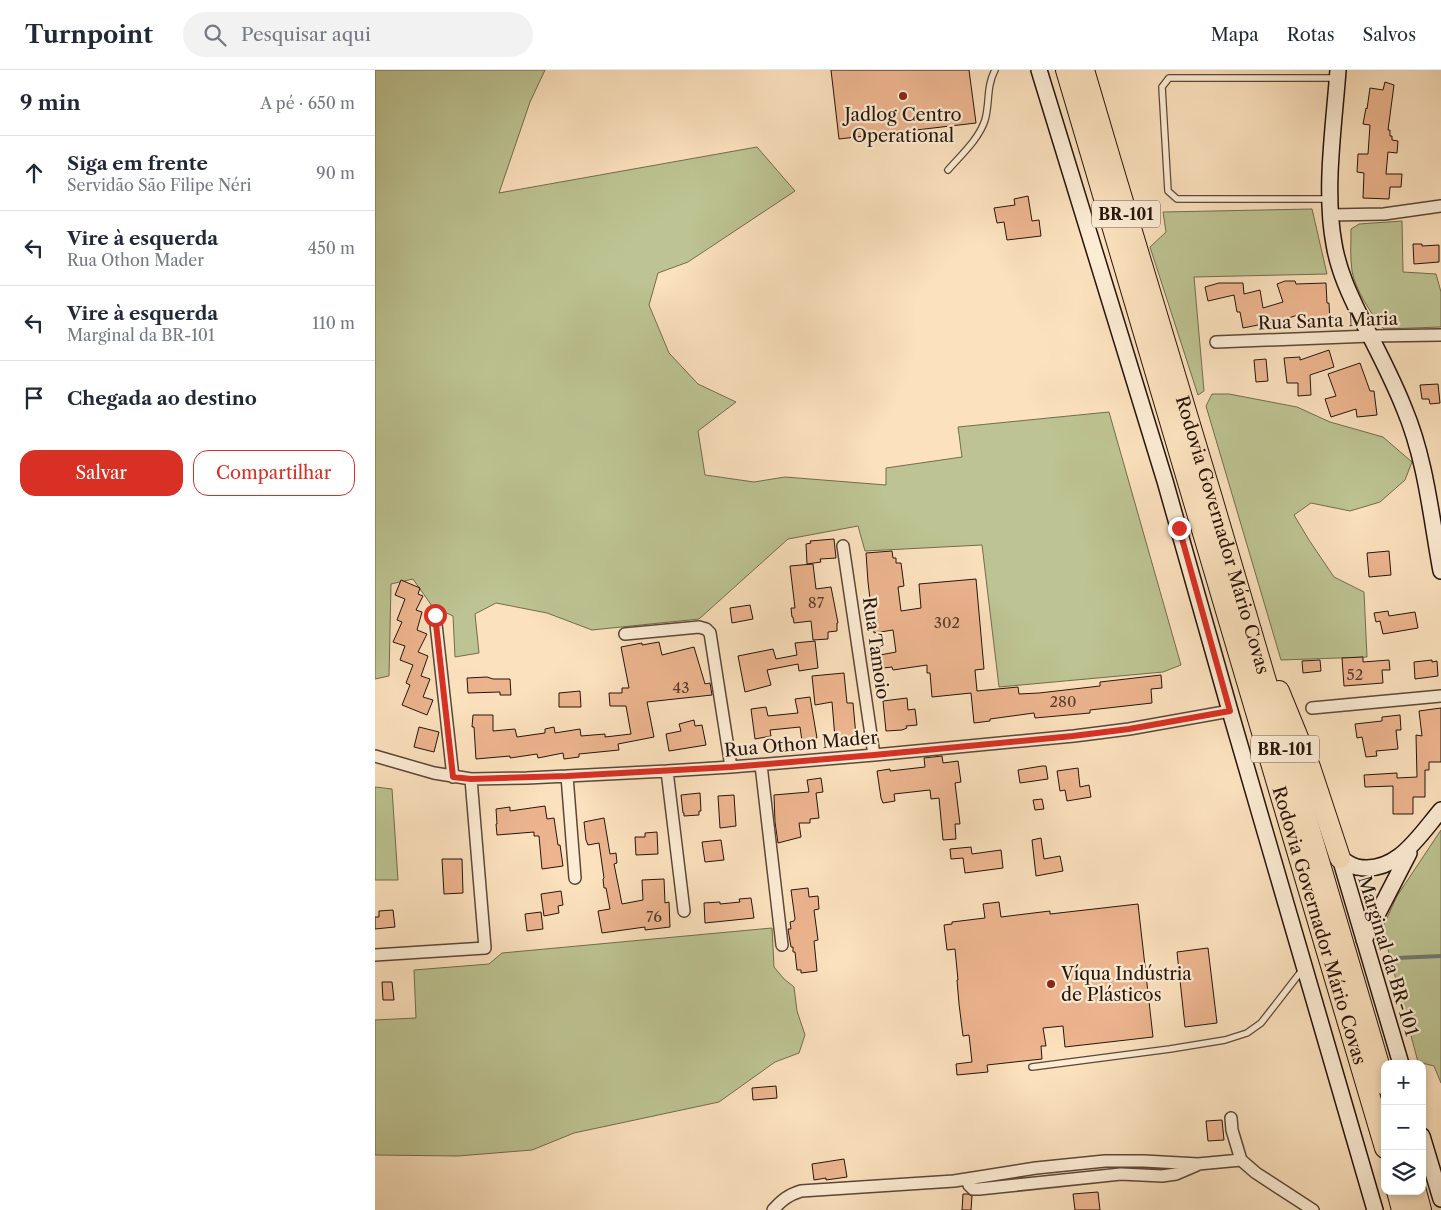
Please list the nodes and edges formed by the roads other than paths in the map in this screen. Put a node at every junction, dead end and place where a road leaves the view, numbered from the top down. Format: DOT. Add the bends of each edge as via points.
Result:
graph roads {
  1 [pos="995,70"];
  2 [pos="1039,70"];
  3 [pos="1066,70"];
  4 [pos="1084,70"];
  5 [pos="1338,74"];
  6 [pos="948,170"];
  7 [pos="1330,199"];
  8 [pos="1441,206"];
  9 [pos="1330,215"];
  10 [pos="1441,335"];
  11 [pos="1371,336"];
  12 [pos="1216,342"];
  13 [pos="843,546"];
  14 [pos="1441,571"];
  15 [pos="435,615"];
  16 [pos="1247,620"];
  17 [pos="625,634"];
  18 [pos="1441,696"];
  19 [pos="1311,708"];
  20 [pos="1230,711"];
  21 [pos="874,755"];
  22 [pos="375,756"];
  23 [pos="761,765"];
  24 [pos="731,767"];
  25 [pos="667,771"];
  26 [pos="567,776"];
  27 [pos="453,777"];
  28 [pos="471,779"];
  29 [pos="1441,810"];
  30 [pos="1414,842"];
  31 [pos="1340,858"];
  32 [pos="575,878"];
  33 [pos="683,911"];
  34 [pos="1364,940"];
  35 [pos="782,944"];
  36 [pos="375,955"];
  37 [pos="1304,968"];
  38 [pos="1400,1060"];
  39 [pos="1032,1067"];
  40 [pos="1381,1072"];
  41 [pos="1231,1118"];
  42 [pos="1381,1134"];
  43 [pos="1426,1149"];
  44 [pos="1241,1160"];
  45 [pos="1398,1195"];
  46 [pos="1417,1195"];
  47 [pos="1441,1199"];
  48 [pos="773,1210"];
  49 [pos="1313,1210"];
  50 [pos="1375,1210"];
  51 [pos="1402,1210"];
  52 [pos="1421,1210"];
  1 -- 6 [label="lane" via="979,133"];
  2 -- 20 [label="main road" via="1165,481"];
  3 -- 42 [label="highway, Rodovia Governador Mário Covas / BR-101"];
  4 -- 16 [label="highway, Rodovia Governador Mário Covas / BR-101"];
  5 -- 7 [label="main road"];
  5 -- 7 [label="lane" via="1169,78 1162,86 1168,191 1177,199"];
  7 -- 9 [label="main road"];
  8 -- 9 [label="street" via="1384,214"];
  9 -- 11 [label="main road" via="1339,267"];
  10 -- 11 [label="street, Rua Santa Maria"];
  11 -- 12 [label="street, Rua Santa Maria"];
  11 -- 14 [label="main road" via="1413,431"];
  13 -- 21 [label="street, Rua Tamoio"];
  15 -- 27 [label="street"];
  16 -- 31 [label="highway" via="1300,741"];
  16 -- 40 [label="highway, Rodovia Governador Mário Covas / BR-101"];
  17 -- 24 [label="street" via="699,627 710,633"];
  18 -- 19 [label="street"];
  20 -- 21 [label="street, Rua Othon Mader" via="1083,735"];
  20 -- 37 [label="main road"];
  21 -- 23 [label="street, Rua Othon Mader"];
  22 -- 27 [label="street, Rua Othon Mader"];
  23 -- 24 [label="street, Rua Othon Mader"];
  23 -- 35 [label="street"];
  24 -- 25 [label="street, Rua Othon Mader"];
  25 -- 26 [label="street, Rua Othon Mader"];
  25 -- 33 [label="street"];
  26 -- 28 [label="street, Rua Othon Mader"];
  26 -- 32 [label="street"];
  27 -- 28 [label="street, Rua Othon Mader"];
  28 -- 36 [label="street" via="485,948"];
  29 -- 30 [label="main road"];
  30 -- 31 [label="main road" via="1393,862 1382,867 1355,867"];
  30 -- 34 [label="main road"];
  31 -- 34 [label="main road, Marginal da BR-101"];
  34 -- 38 [label="main road, Marginal da BR-101"];
  37 -- 39 [label="lane" via="1261,1023 1247,1033 1207,1043"];
  37 -- 50 [label="main road"];
  41 -- 44 [label="street"];
  43 -- 47 [label="main road"];
  44 -- 48 [label="street" via="1198,1164 1176,1174 1162,1176 1121,1174 979,1189 973,1189 967,1179 801,1191 783,1198"];
  44 -- 49 [label="street"];
  45 -- 51 [label="highway"];
  46 -- 52 [label="highway"];
}
